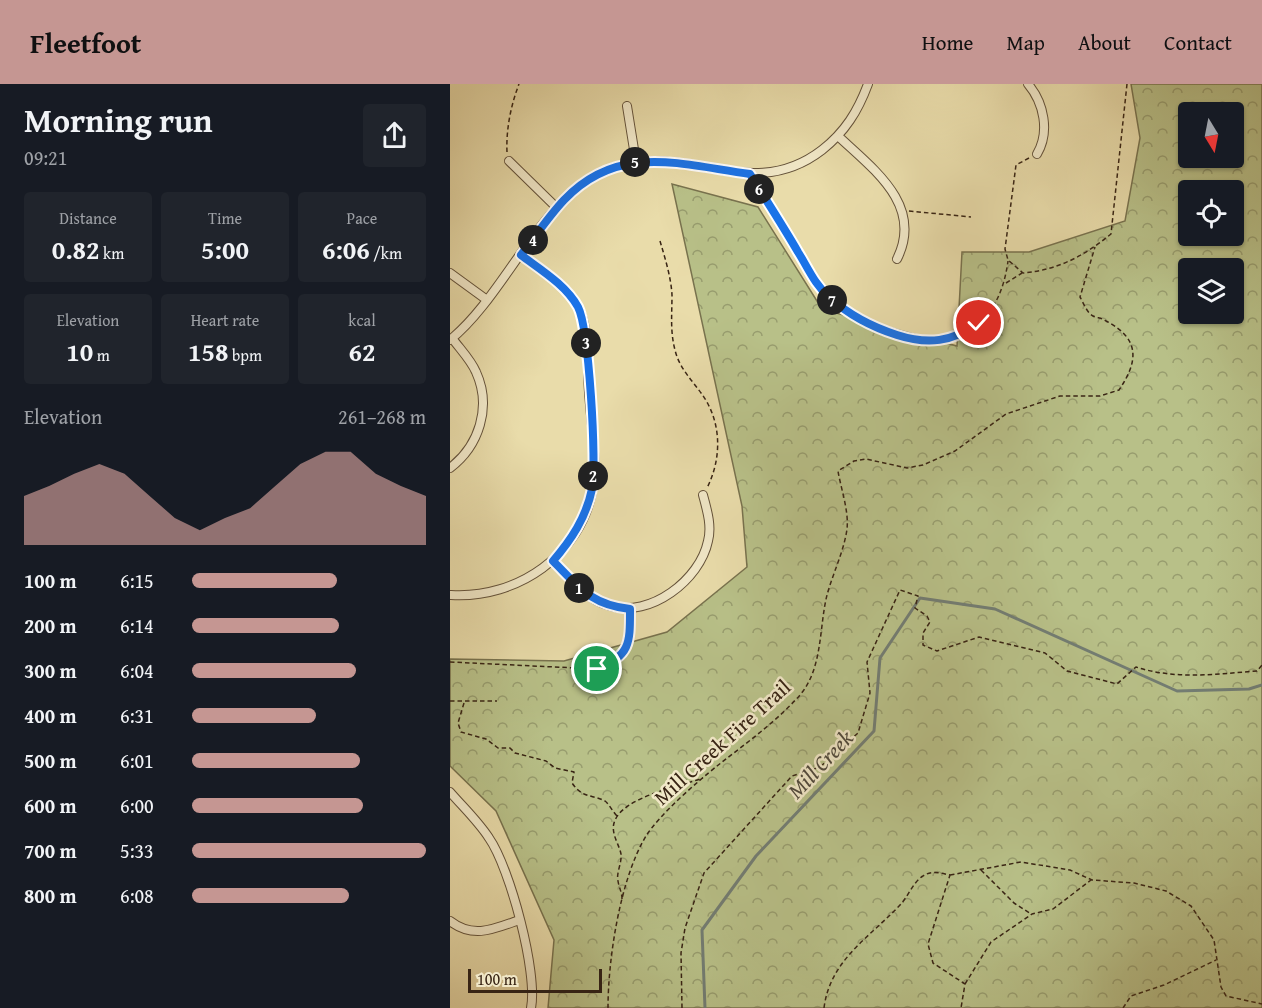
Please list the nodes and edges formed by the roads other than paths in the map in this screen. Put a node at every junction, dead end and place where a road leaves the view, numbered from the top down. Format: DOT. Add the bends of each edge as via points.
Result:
graph roads {
  1 [pos="868,84"];
  2 [pos="1028,84"];
  3 [pos="627,106"];
  4 [pos="838,136"];
  5 [pos="1037,154"];
  6 [pos="509,161"];
  7 [pos="636,162"];
  8 [pos="750,174"];
  9 [pos="557,208"];
  10 [pos="521,255"];
  11 [pos="800,255"];
  12 [pos="897,259"];
  13 [pos="450,273"];
  14 [pos="487,300"];
  15 [pos="451,339"];
  16 [pos="450,468"];
  17 [pos="703,495"];
  18 [pos="553,561"];
  19 [pos="451,595"];
  20 [pos="450,792"];
  21 [pos="519,920"];
  22 [pos="450,921"];
  23 [pos="531,1008"];
  1 -- 4 [label="street" via="856,113"];
  2 -- 5 [label="street" via="1044,121"];
  3 -- 7 [label="street"];
  4 -- 8 [label="street" via="802,163 770,173"];
  4 -- 12 [label="street" via="888,184 903,211 904,241"];
  6 -- 9 [label="street"];
  7 -- 8 [label="street" via="666,161"];
  7 -- 9 [label="street" via="590,179"];
  8 -- 11 [label="lane"];
  9 -- 10 [label="street"];
  10 -- 14 [label="street"];
  10 -- 18 [label="street" via="572,297 585,330 593,440 592,488 579,527"];
  13 -- 14 [label="street"];
  14 -- 15 [label="street"];
  15 -- 16 [label="street" via="476,372 483,406 473,443"];
  17 -- 18 [label="street" via="709,523 705,553 684,580 646,606 612,607 587,596"];
  18 -- 19 [label="street" via="528,579 497,592 473,597"];
  20 -- 21 [label="street" via="495,847"];
  21 -- 22 [label="street" via="479,932 465,930"];
  21 -- 23 [label="street" via="532,971"];
}
